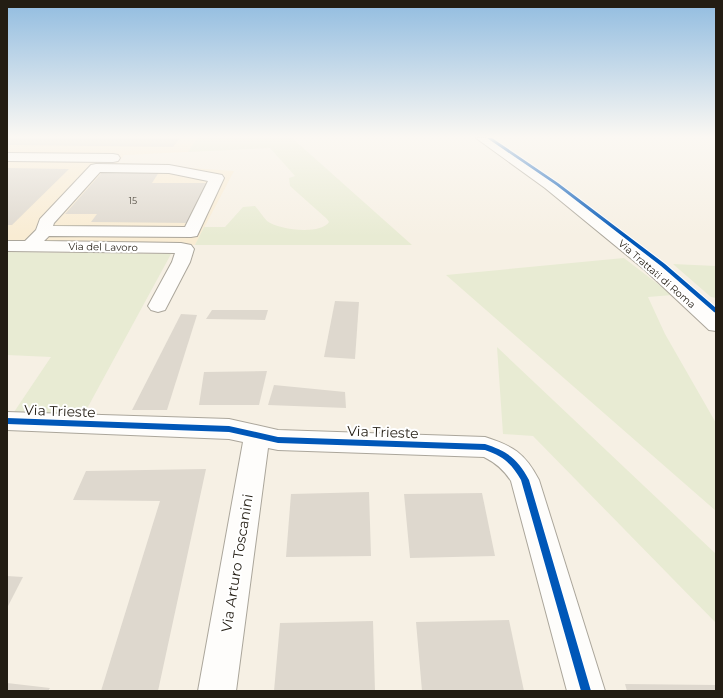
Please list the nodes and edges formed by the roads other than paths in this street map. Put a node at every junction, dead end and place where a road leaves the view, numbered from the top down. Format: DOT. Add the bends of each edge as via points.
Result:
graph roads {
  1 [pos="94,171"];
  2 [pos="177,171"];
  3 [pos="528,171"];
  4 [pos="44,231"];
  5 [pos="161,232"];
  6 [pos="7,246"];
  7 [pos="30,246"];
  8 [pos="152,247"];
  9 [pos="158,306"];
  10 [pos="716,325"];
  11 [pos="7,421"];
  12 [pos="257,435"];
  13 [pos="217,691"];
  14 [pos="586,691"];
  1 -- 4 [label="street" via="46,222"];
  2 -- 5 [label="street" via="217,178 191,232"];
  3 -- 10 [label="street, Via Trattati di Roma" via="651,266"];
  4 -- 5 [label="street"];
  4 -- 7 [label="street"];
  5 -- 8 [label="street"];
  6 -- 7 [label="street, Via del Lavoro"];
  7 -- 8 [label="street, Via del Lavoro"];
  8 -- 9 [label="street, Via del Lavoro" via="185,250"];
  11 -- 12 [label="street, Via Trieste" via="229,429"];
  12 -- 13 [label="street, Via Arturo Toscanini"];
  12 -- 14 [label="street, Via Trieste" via="304,442 485,447 502,452 516,464 525,480"];
}
